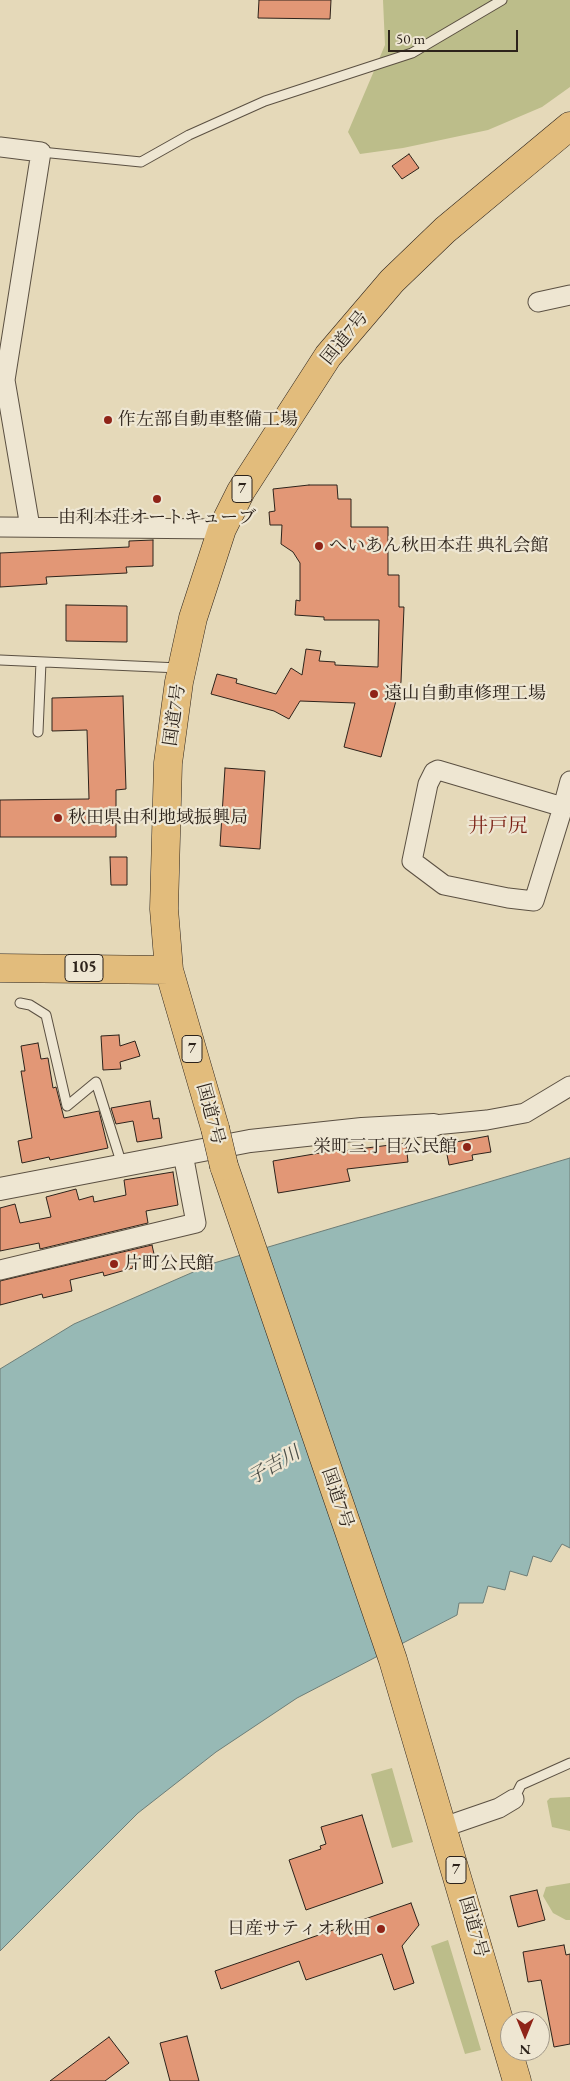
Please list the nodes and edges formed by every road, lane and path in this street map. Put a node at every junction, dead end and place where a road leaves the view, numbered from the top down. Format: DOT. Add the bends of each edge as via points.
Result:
graph roads {
  1 [pos="502,0"];
  2 [pos="570,126"];
  3 [pos="0,147"];
  4 [pos="41,152"];
  5 [pos="570,295"];
  6 [pos="538,302"];
  7 [pos="30,526"];
  8 [pos="0,527"];
  9 [pos="222,529"];
  10 [pos="0,660"];
  11 [pos="41,662"];
  12 [pos="182,668"];
  13 [pos="38,732"];
  14 [pos="570,781"];
  15 [pos="563,807"];
  16 [pos="0,968"];
  17 [pos="169,970"];
  18 [pos="20,1002"];
  19 [pos="570,1086"];
  20 [pos="434,1125"];
  21 [pos="183,1154"];
  22 [pos="122,1165"];
  23 [pos="0,1189"];
  24 [pos="0,1270"];
  25 [pos="570,1763"];
  26 [pos="514,1799"];
  27 [pos="444,1827"];
  28 [pos="517,2081"];
  1 -- 4 [label="lane" via="412,53 265,101 189,135 141,162"];
  2 -- 9 [label="highway, 国道7号 / 7" via="445,230 328,356 241,491"];
  3 -- 4 [label="street"];
  4 -- 7 [label="street" via="5,380"];
  5 -- 6 [label="street"];
  7 -- 8 [label="street"];
  7 -- 9 [label="street"];
  9 -- 12 [label="highway, 国道7号 / 7" via="193,618"];
  10 -- 11 [label="lane"];
  11 -- 12 [label="lane"];
  11 -- 13 [label="lane"];
  12 -- 17 [label="highway, 国道7号 / 7" via="168,763 164,909"];
  14 -- 15 [label="street"];
  15 -- 15 [label="street" via="534,901 444,886 412,861 428,784 438,770"];
  16 -- 17 [label="highway, 105"];
  17 -- 27 [label="highway, 国道7号 / 7, bridge" via="224,1166 393,1660"];
  18 -- 22 [label="lane" via="46,1015 67,1106 96,1082"];
  19 -- 20 [label="street" via="526,1113"];
  20 -- 21 [label="street" via="259,1140"];
  21 -- 22 [label="street"];
  21 -- 24 [label="street" via="196,1223"];
  22 -- 23 [label="street"];
  25 -- 26 [label="lane" via="522,1785"];
  26 -- 27 [label="street" via="499,1808"];
  27 -- 28 [label="highway, 国道7号 / 7"];
}
